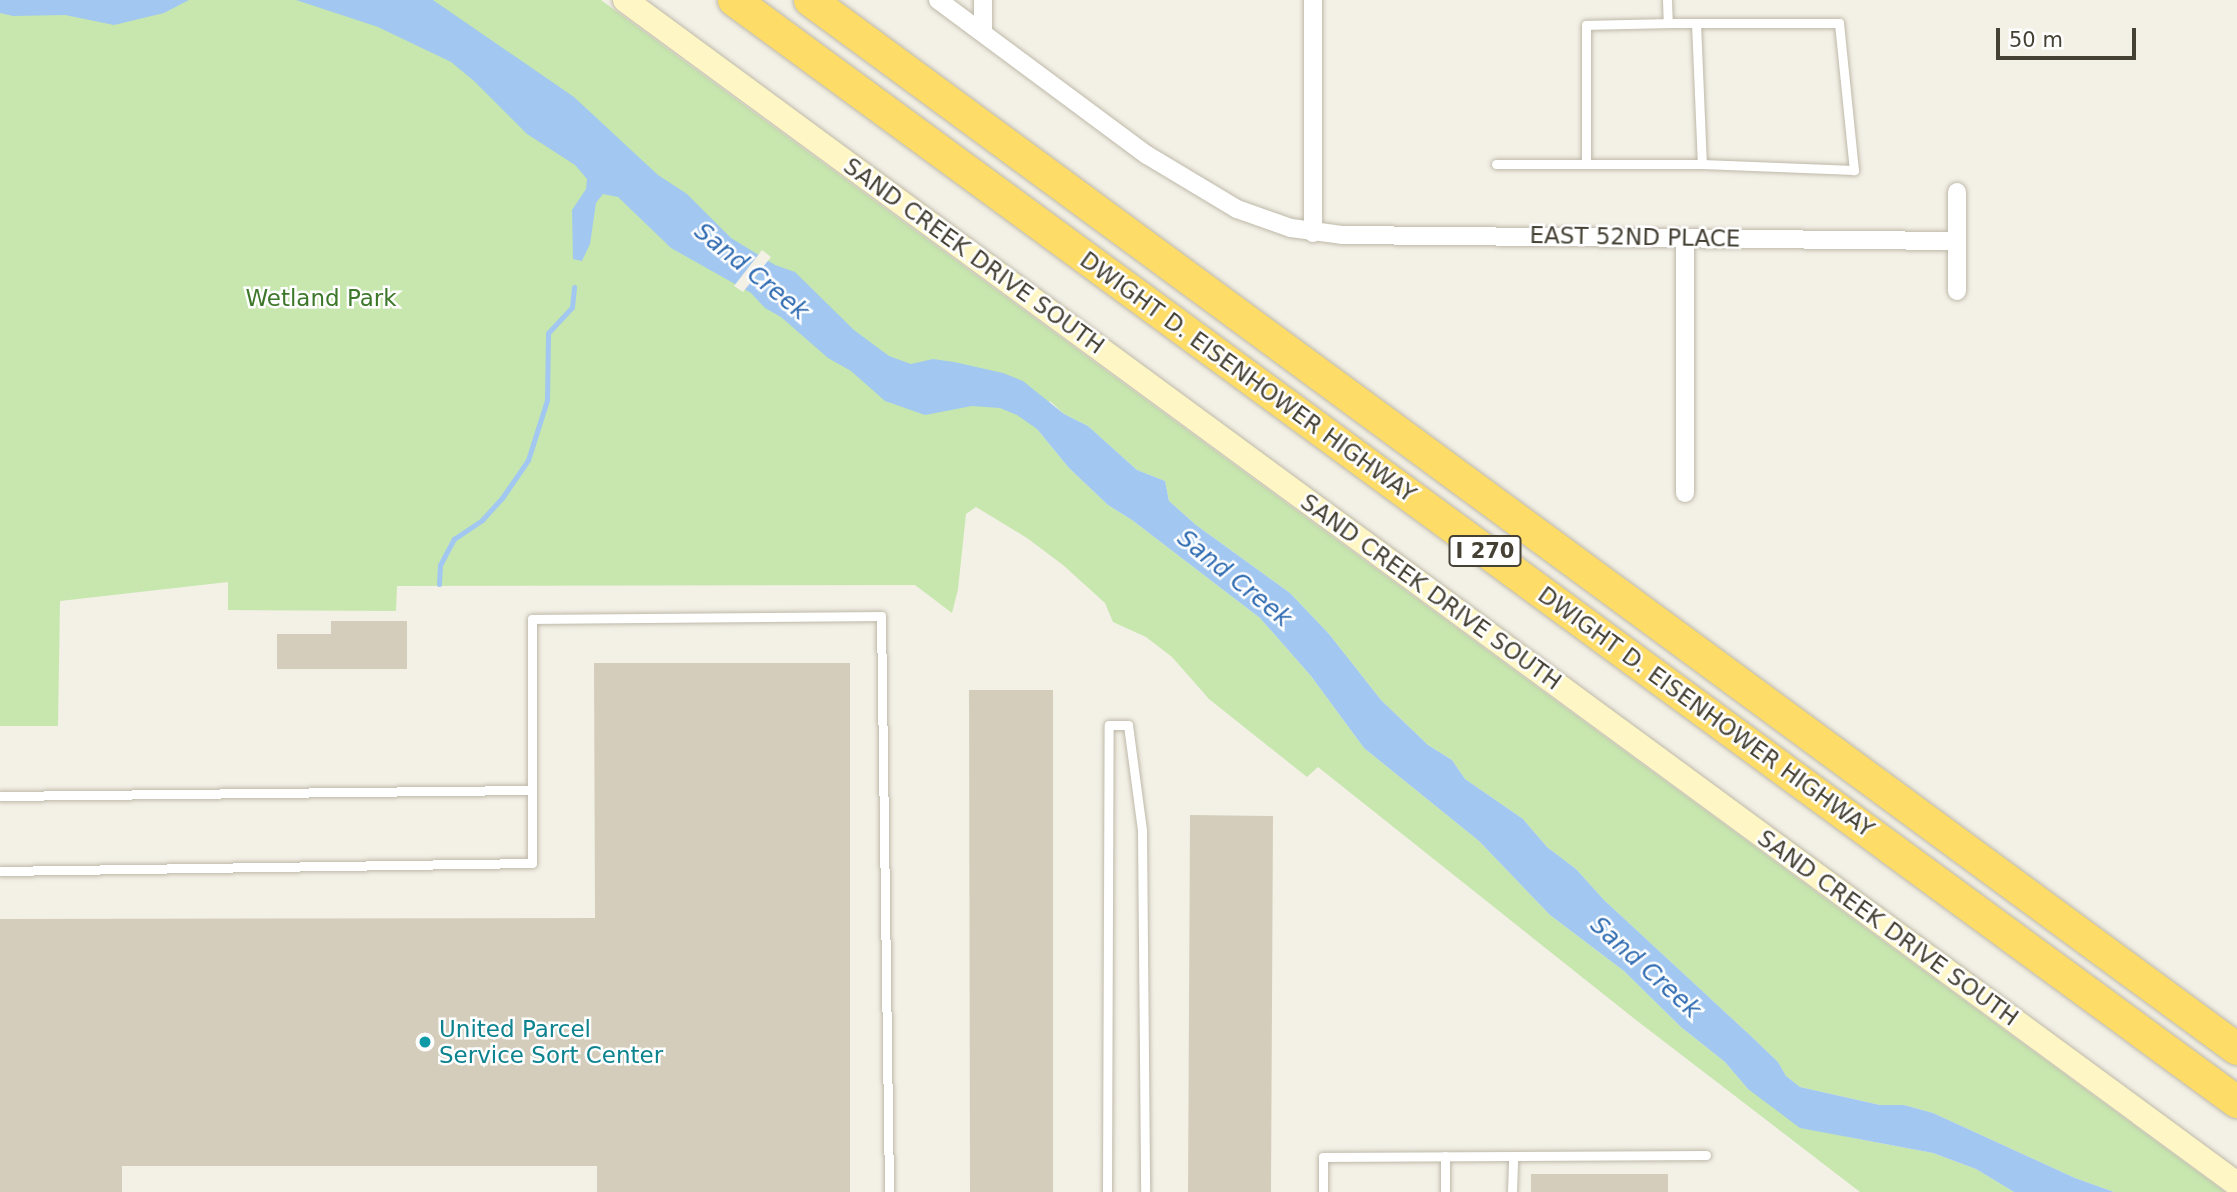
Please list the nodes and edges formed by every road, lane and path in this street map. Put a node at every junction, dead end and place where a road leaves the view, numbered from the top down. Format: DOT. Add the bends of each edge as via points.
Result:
graph roads {
  1 [pos="625,0"];
  2 [pos="734,0"];
  3 [pos="810,0"];
  4 [pos="938,0"];
  5 [pos="983,0"];
  6 [pos="1313,0"];
  7 [pos="1667,0"];
  8 [pos="1668,23"];
  9 [pos="1696,23"];
  10 [pos="983,32"];
  11 [pos="1496,164"];
  12 [pos="1586,164"];
  13 [pos="1702,164"];
  14 [pos="1957,192"];
  15 [pos="1312,233"];
  16 [pos="1685,237"];
  17 [pos="1957,241"];
  18 [pos="1957,291"];
  19 [pos="1685,493"];
  20 [pos="532,790"];
  21 [pos="0,796"];
  22 [pos="0,871"];
  23 [pos="2237,1049"];
  24 [pos="2237,1102"];
  25 [pos="1706,1155"];
  26 [pos="1445,1156"];
  27 [pos="1513,1156"];
  28 [pos="2237,1184"];
  29 [pos="888,1192"];
  30 [pos="1107,1192"];
  31 [pos="1144,1192"];
  32 [pos="1322,1192"];
  33 [pos="1445,1192"];
  34 [pos="1512,1192"];
  1 -- 28 [label="main road, SAND CREEK DRIVE SOUTH"];
  2 -- 24 [label="highway, DWIGHT D. EISENHOWER HIGHWAY / I 270"];
  3 -- 23 [label="highway, DWIGHT D. EISENHOWER HIGHWAY / I 270"];
  4 -- 10 [label="street, EAST 52ND PLACE"];
  5 -- 10 [label="street"];
  6 -- 15 [label="street"];
  7 -- 8 [label="lane"];
  8 -- 9 [label="lane"];
  8 -- 12 [label="lane" via="1586,25"];
  9 -- 13 [label="lane"];
  9 -- 13 [label="lane" via="1839,23 1854,170"];
  10 -- 15 [label="street, EAST 52ND PLACE" via="1147,155 1204,191 1261,219"];
  11 -- 12 [label="lane"];
  12 -- 13 [label="lane"];
  14 -- 17 [label="street"];
  15 -- 16 [label="street, EAST 52ND PLACE"];
  16 -- 17 [label="street, EAST 52ND PLACE"];
  16 -- 19 [label="street"];
  17 -- 18 [label="street"];
  20 -- 21 [label="lane"];
  20 -- 22 [label="lane" via="532,863"];
  20 -- 29 [label="lane" via="532,619 881,616"];
  25 -- 27 [label="lane"];
  26 -- 27 [label="lane"];
  26 -- 32 [label="lane" via="1323,1157"];
  26 -- 33 [label="lane"];
  27 -- 34 [label="lane"];
  30 -- 31 [label="lane" via="1109,725 1128,725 1142,830"];
}
